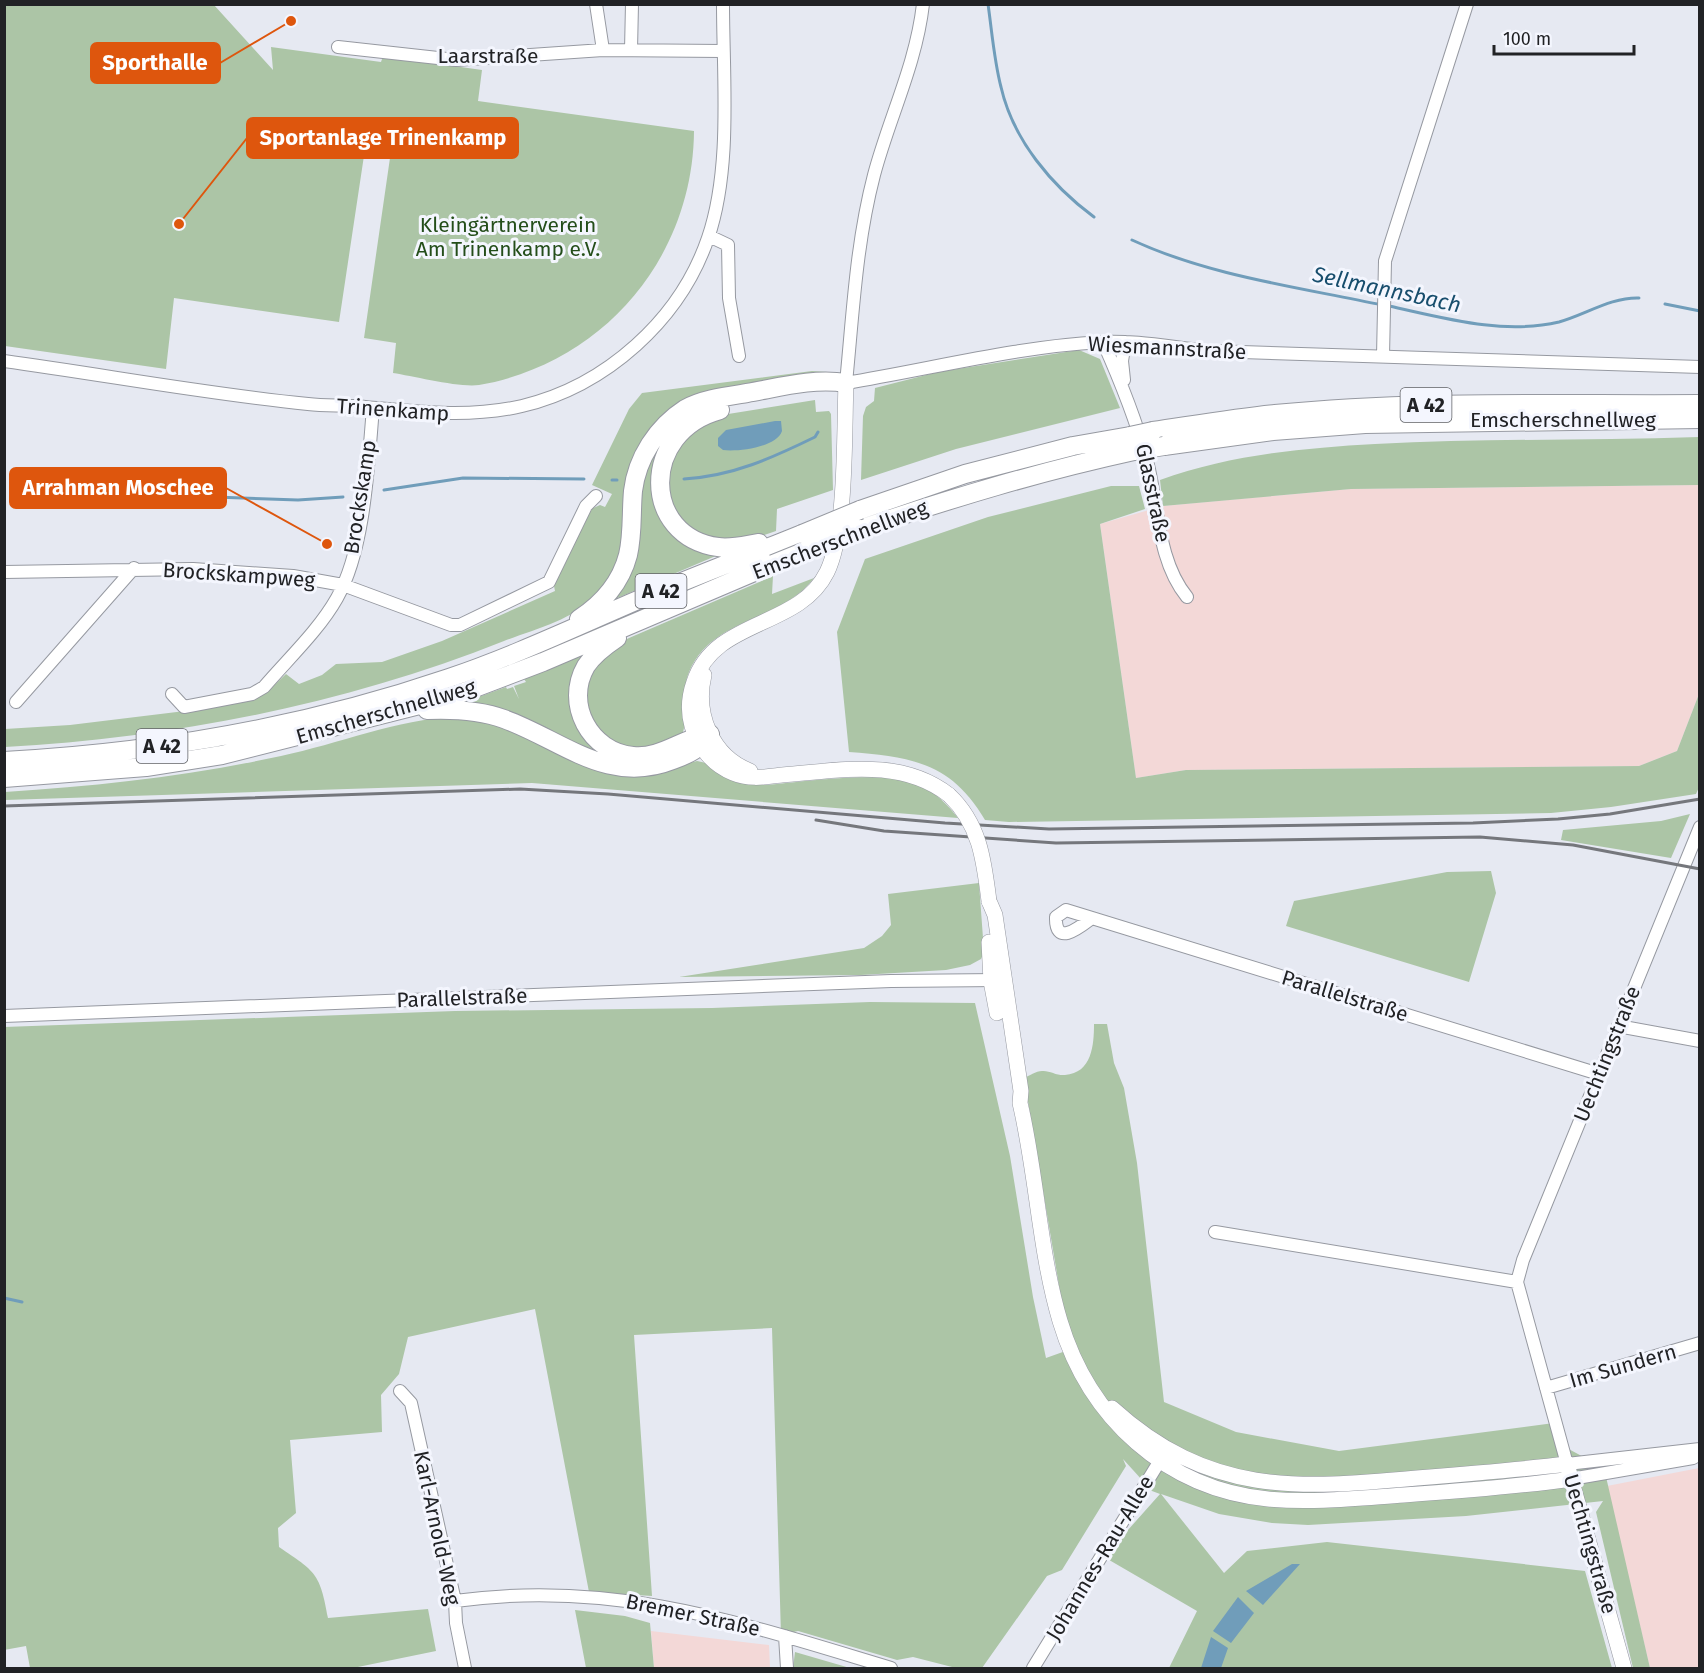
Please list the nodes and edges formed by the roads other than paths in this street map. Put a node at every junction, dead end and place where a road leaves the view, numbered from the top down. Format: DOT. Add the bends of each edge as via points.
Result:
graph roads {
  1 [pos="596,4"];
  2 [pos="632,4"];
  3 [pos="723,4"];
  4 [pos="923,4"];
  5 [pos="1467,4"];
  6 [pos="338,47"];
  7 [pos="603,50"];
  8 [pos="631,50"];
  9 [pos="723,51"];
  10 [pos="709,236"];
  11 [pos="1103,342"];
  12 [pos="1125,342"];
  13 [pos="739,356"];
  14 [pos="1383,356"];
  15 [pos="4,361"];
  16 [pos="1700,367"];
  17 [pos="846,383"];
  18 [pos="1124,387"];
  19 [pos="1700,404"];
  20 [pos="373,408"];
  21 [pos="1700,419"];
  22 [pos="1132,443"];
  23 [pos="596,496"];
  24 [pos="775,542"];
  25 [pos="134,568"];
  26 [pos="4,572"];
  27 [pos="344,585"];
  28 [pos="1187,597"];
  29 [pos="651,615"];
  30 [pos="548,641"];
  31 [pos="172,694"];
  32 [pos="16,702"];
  33 [pos="377,716"];
  34 [pos="702,739"];
  35 [pos="4,761"];
  36 [pos="4,778"];
  37 [pos="1700,826"];
  38 [pos="1092,918"];
  39 [pos="996,976"];
  40 [pos="4,1016"];
  41 [pos="1618,1026"];
  42 [pos="1700,1041"];
  43 [pos="1599,1074"];
  44 [pos="1215,1232"];
  45 [pos="1517,1282"];
  46 [pos="1700,1343"];
  47 [pos="1546,1388"];
  48 [pos="400,1391"];
  49 [pos="1700,1449"];
  50 [pos="1164,1454"];
  51 [pos="1700,1455"];
  52 [pos="1569,1471"];
  53 [pos="455,1601"];
  54 [pos="785,1636"];
  55 [pos="465,1668"];
  56 [pos="787,1668"];
  57 [pos="891,1668"];
  58 [pos="1033,1668"];
  59 [pos="1624,1668"];
  1 -- 7 [label="street"];
  2 -- 8 [label="street"];
  3 -- 9 [label="street, Trinenkamp"];
  4 -- 17 [label="street" via="912,62 874,173 861,231"];
  5 -- 14 [label="street" via="1385,261"];
  6 -- 7 [label="street, Laarstraße" via="456,60"];
  7 -- 8 [label="street, Laarstraße"];
  8 -- 9 [label="street, Laarstraße"];
  9 -- 10 [label="street, Trinenkamp" via="720,191"];
  10 -- 13 [label="street" via="728,245 729,298"];
  10 -- 20 [label="street, Trinenkamp" via="680,295 652,331 607,368 566,391 524,406 469,414"];
  11 -- 12 [label="street, Wiesmannstraße"];
  11 -- 17 [label="street, Wiesmannstraße" via="948,362"];
  11 -- 18 [label="street, Glasstraße"];
  12 -- 14 [label="street, Wiesmannstraße" via="1211,351"];
  12 -- 18 [label="street, Glasstraße"];
  14 -- 16 [label="street, Wiesmannstraße"];
  15 -- 20 [label="street, Trinenkamp" via="297,403"];
  17 -- 24 [label="highway" via="703,415 677,434 665,452 660,473 662,494 670,515 684,533 716,547"];
  17 -- 30 [label="highway" via="822,380 727,397 687,408 665,425 650,443 638,469 628,555 621,575 589,613"];
  17 -- 34 [label="main road" via="838,528 826,573 815,590 799,603 748,627 705,660 692,687 690,713"];
  18 -- 28 [label="street, Glasstraße" via="1147,460 1169,567"];
  19 -- 22 [label="highway, Emscherschnellweg / A 42, bridge" via="1465,404 1275,414 1153,431"];
  20 -- 27 [label="street, Brockskamp" via="362,513"];
  21 -- 22 [label="highway, Emscherschnellweg / A 42, bridge" via="1365,423 1164,446"];
  22 -- 24 [label="highway, Emscherschnellweg / A 42, bridge" via="1073,446 965,474"];
  22 -- 29 [label="highway, Emscherschnellweg / A 42, bridge" via="860,529"];
  23 -- 27 [label="street" via="586,506 549,582 460,625"];
  24 -- 30 [label="highway, Emscherschnellweg / A 42"];
  25 -- 26 [label="street, Brockskampweg"];
  25 -- 27 [label="street, Brockskampweg" via="275,574"];
  25 -- 32 [label="street, Brockskampweg"];
  27 -- 31 [label="street, Brockskamp" via="331,607 264,687 252,694 184,707"];
  29 -- 33 [label="highway, Emscherschnellweg / A 42" via="451,697"];
  29 -- 34 [label="highway" via="606,645 585,667 578,694 583,721 606,747 632,756 659,753"];
  30 -- 35 [label="highway, Emscherschnellweg / A 42" via="440,681 289,723 177,744 68,758"];
  33 -- 34 [label="highway" via="435,710 490,715 615,768 660,765"];
  33 -- 36 [label="highway, Emscherschnellweg / A 42" via="262,746 146,768"];
  34 -- 39 [label="main road, bridge" via="716,763 755,778 891,770 918,776 949,795 978,836"];
  37 -- 41 [label="street, Uechtingstraße"];
  38 -- 43 [label="street, Parallelstraße"];
  39 -- 40 [label="street, Parallelstraße"];
  39 -- 50 [label="main road" via="1013,1093 1020,1103 1048,1271 1068,1344 1103,1409 1116,1424 1139,1446"];
  41 -- 42 [label="street"];
  41 -- 43 [label="street, Uechtingstraße"];
  43 -- 45 [label="street, Uechtingstraße"];
  44 -- 45 [label="street"];
  45 -- 47 [label="street, Uechtingstraße"];
  46 -- 47 [label="street, Im Sundern"];
  47 -- 52 [label="street, Uechtingstraße"];
  48 -- 53 [label="street, Karl-Arnold-Weg" via="411,1403"];
  49 -- 52 [label="street"];
  50 -- 52 [label="main road" via="1181,1472 1225,1490 1286,1500 1432,1493"];
  50 -- 58 [label="street, Johannes-Rau-Allee"];
  51 -- 52 [label="street"];
  52 -- 59 [label="main road, Uechtingstraße"];
  53 -- 54 [label="street, Bremer Straße" via="523,1594 623,1599 697,1612"];
  53 -- 55 [label="street, Karl-Arnold-Weg"];
  54 -- 56 [label="street"];
  54 -- 57 [label="street, Bremer Straße"];
}
